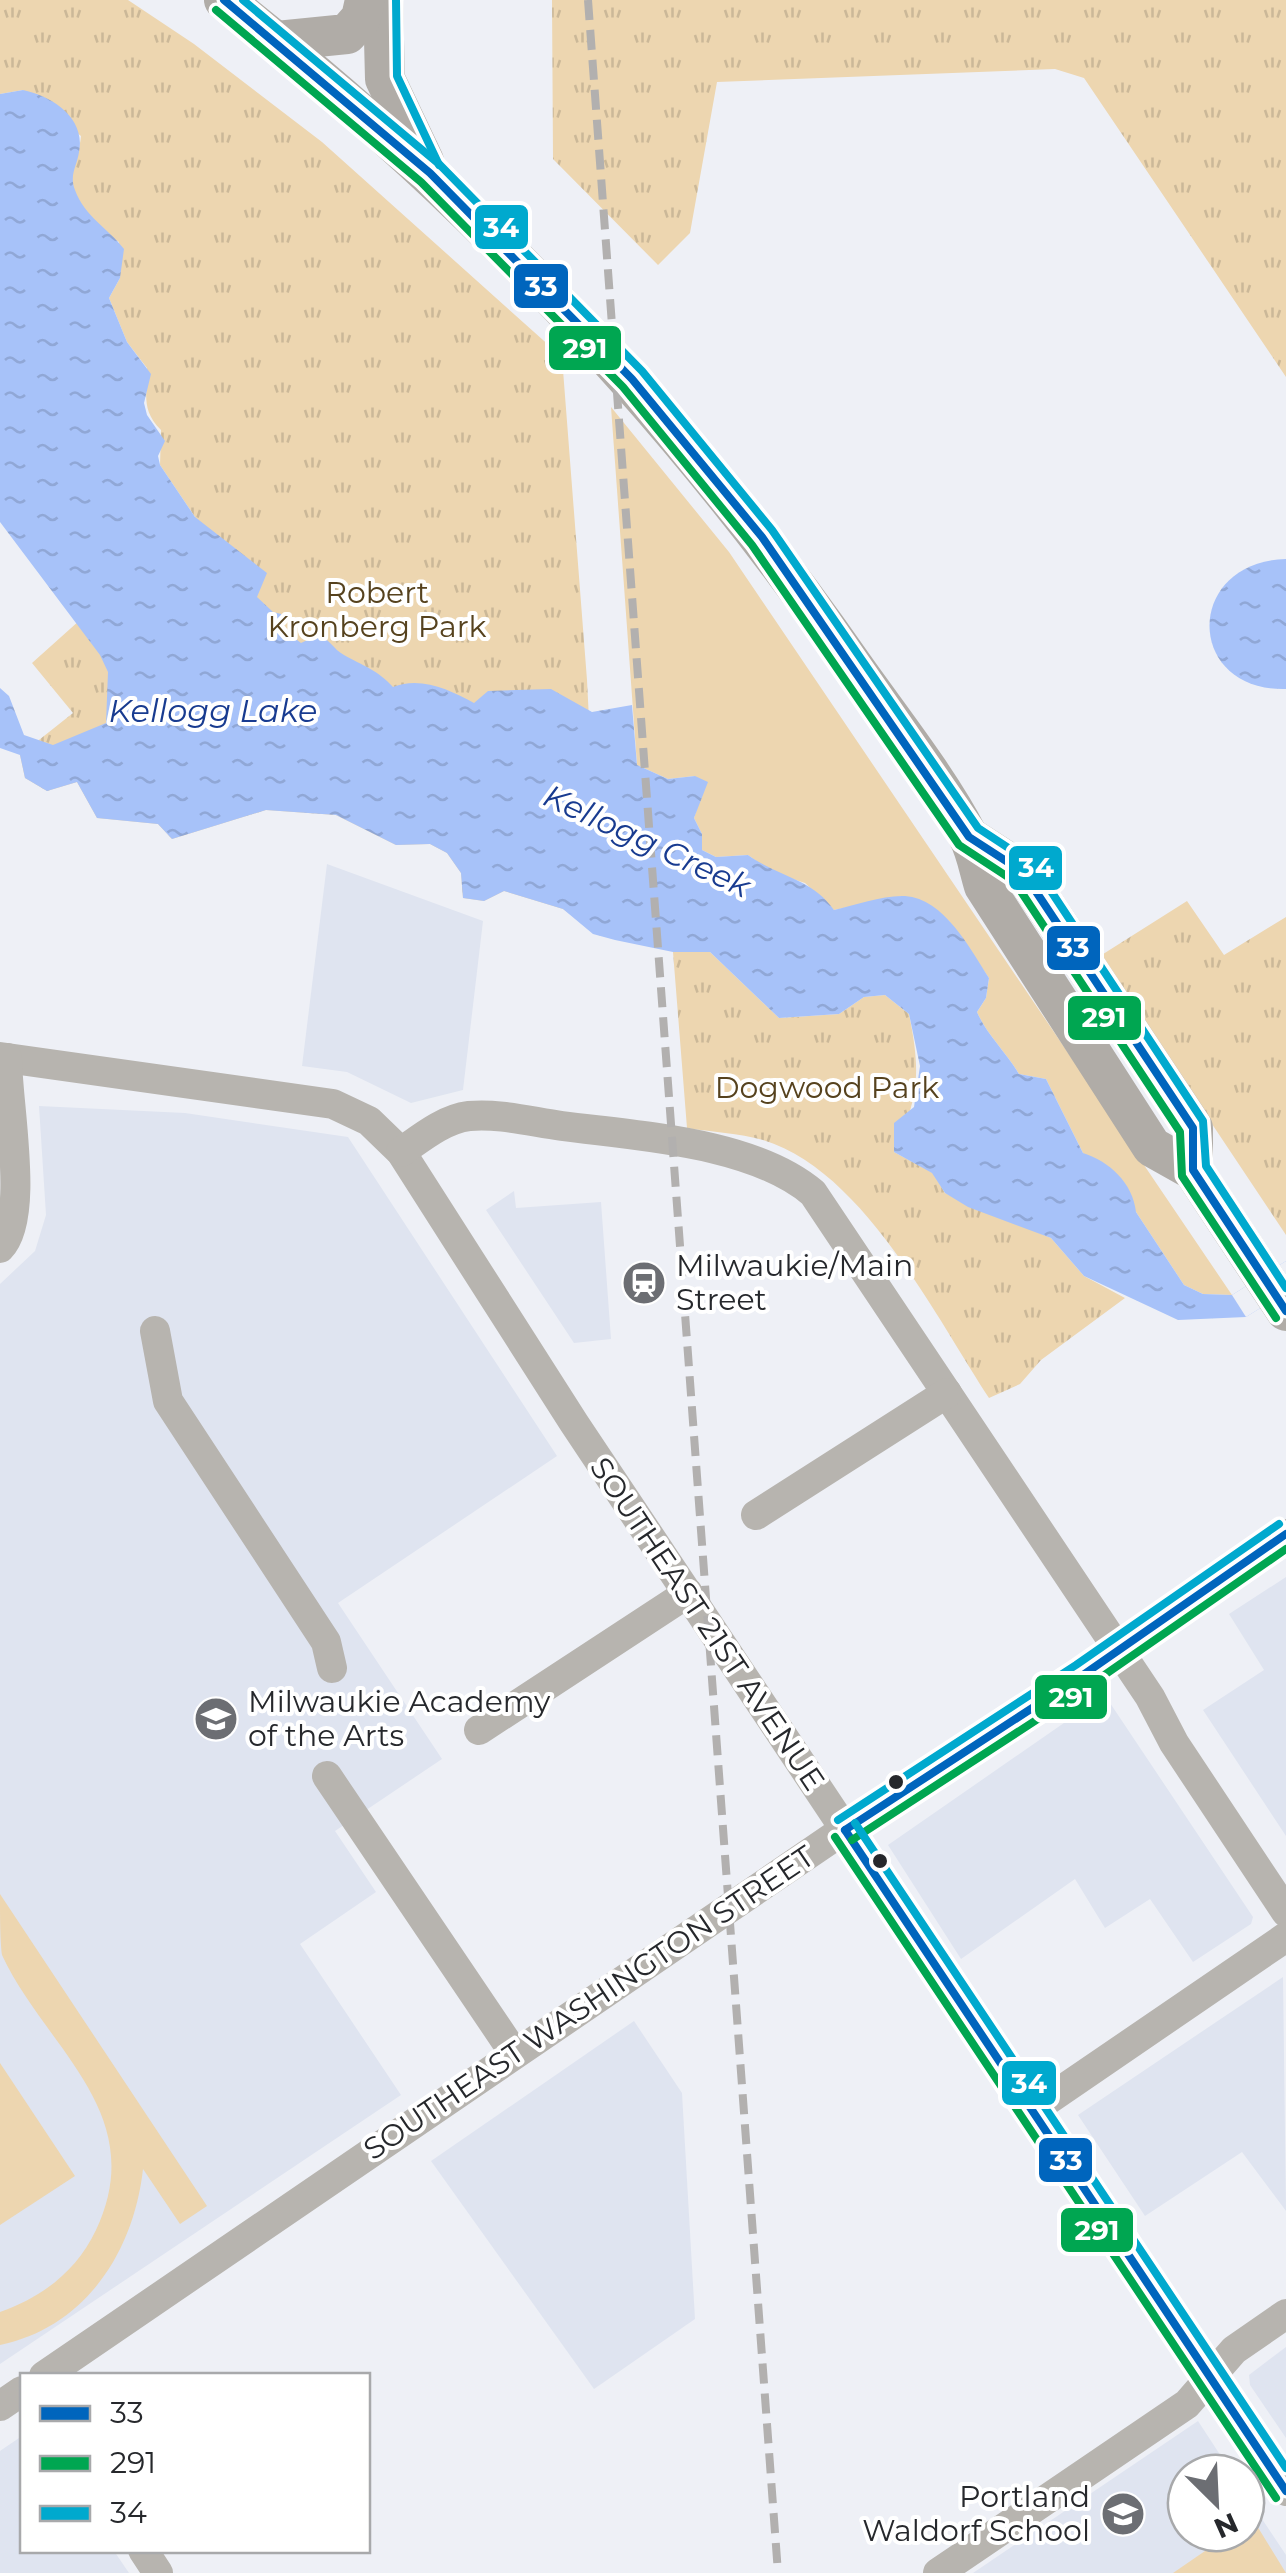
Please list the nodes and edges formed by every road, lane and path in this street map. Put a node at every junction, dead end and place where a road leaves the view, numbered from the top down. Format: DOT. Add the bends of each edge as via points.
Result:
graph roads {
  1 [pos="224,0"];
  2 [pos="365,0"];
  3 [pos="383,0"];
  4 [pos="277,41"];
  5 [pos="430,174"];
  6 [pos="968,837"];
  7 [pos="1084,1040"];
  8 [pos="4,1057"];
  9 [pos="1174,1099"];
  10 [pos="401,1152"];
  11 [pos="1194,1170"];
  12 [pos="5,1243"];
  13 [pos="1275,1294"];
  14 [pos="155,1331"];
  15 [pos="948,1393"];
  16 [pos="756,1515"];
  17 [pos="1286,1534"];
  18 [pos="688,1593"];
  19 [pos="1117,1648"];
  20 [pos="332,1668"];
  21 [pos="480,1730"];
  22 [pos="327,1776"];
  23 [pos="845,1830"];
  24 [pos="1286,1912"];
  25 [pos="1286,1937"];
  26 [pos="514,2053"];
  27 [pos="1033,2110"];
  28 [pos="1286,2314"];
  29 [pos="48,2373"];
  30 [pos="1210,2378"];
  31 [pos="1286,2491"];
  32 [pos="938,2573"];
  1 -- 4 [label="main road"];
  2 -- 4 [label="main road" via="347,34"];
  3 -- 5 [label="main road" via="385,79"];
  4 -- 5 [label="main road"];
  5 -- 6 [label="main road" via="559,302 694,452 799,588"];
  6 -- 7 [label="main road" via="984,886"];
  6 -- 9 [label="main road" via="1023,872"];
  7 -- 9 [label="main road" via="1113,1050 1142,1096"];
  7 -- 11 [label="main road" via="1152,1146"];
  8 -- 10 [label="street, SOUTHEAST 21ST AVENUE" via="333,1104 369,1121"];
  8 -- 12 [label="street" via="18,1205"];
  9 -- 11 [label="main road" via="1193,1128"];
  10 -- 15 [label="street" via="453,1121 487,1116 636,1136 772,1167 813,1193"];
  10 -- 18 [label="street, SOUTHEAST 21ST AVENUE"];
  11 -- 13 [label="main road"];
  14 -- 20 [label="street" via="168,1402 326,1642"];
  15 -- 16 [label="street"];
  15 -- 19 [label="street"];
  17 -- 19 [label="street, SOUTHEAST WASHINGTON STREET"];
  18 -- 21 [label="street"];
  18 -- 23 [label="street, SOUTHEAST 21ST AVENUE"];
  19 -- 23 [label="street, SOUTHEAST WASHINGTON STREET"];
  19 -- 24 [label="street"];
  22 -- 26 [label="street"];
  23 -- 26 [label="street, SOUTHEAST WASHINGTON STREET"];
  23 -- 27 [label="street, SOUTHEAST 21ST AVENUE"];
  25 -- 27 [label="street"];
  26 -- 29 [label="street, SOUTHEAST WASHINGTON STREET"];
  27 -- 30 [label="street, SOUTHEAST 21ST AVENUE"];
  28 -- 30 [label="street" via="1234,2350"];
  30 -- 31 [label="street, SOUTHEAST 21ST AVENUE"];
  30 -- 32 [label="street" via="1172,2415"];
}
